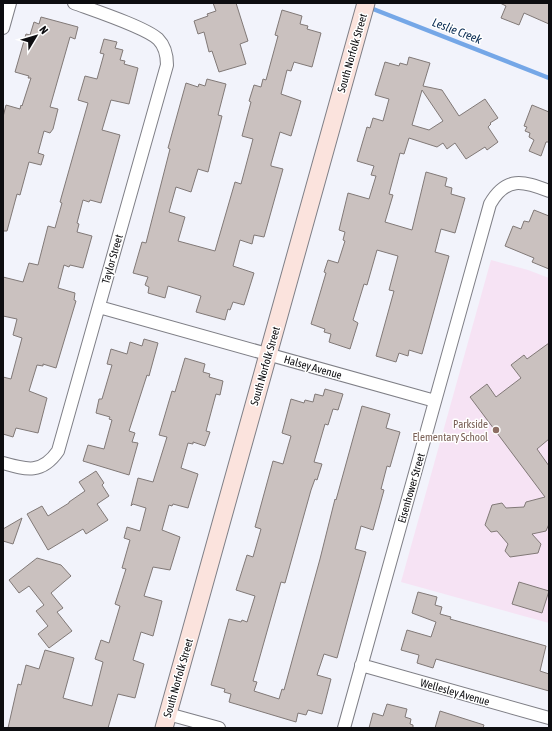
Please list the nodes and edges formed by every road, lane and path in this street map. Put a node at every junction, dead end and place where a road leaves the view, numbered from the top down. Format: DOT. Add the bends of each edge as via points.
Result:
graph roads {
  1 [pos="10,3"];
  2 [pos="74,3"];
  3 [pos="366,3"];
  4 [pos="3,28"];
  5 [pos="549,191"];
  6 [pos="99,307"];
  7 [pos="268,354"];
  8 [pos="435,401"];
  9 [pos="3,463"];
  10 [pos="361,665"];
  11 [pos="549,718"];
  12 [pos="166,721"];
  13 [pos="219,728"];
  14 [pos="344,728"];
  1 -- 4 [label="street"];
  2 -- 6 [label="street, Taylor Street" via="151,34 164,47 167,56 167,65"];
  3 -- 7 [label="main road, South Norfolk Street"];
  5 -- 8 [label="street, Eisenhower Street" via="524,182 507,185 490,204"];
  6 -- 7 [label="street, Halsey Avenue"];
  6 -- 9 [label="street, Taylor Street" via="62,442 52,459 34,469"];
  7 -- 8 [label="street, Halsey Avenue"];
  7 -- 12 [label="main road, South Norfolk Street"];
  8 -- 10 [label="street, Eisenhower Street"];
  10 -- 11 [label="street, Wellesley Avenue"];
  10 -- 14 [label="street, Eisenhower Street"];
  12 -- 13 [label="street"];
}
